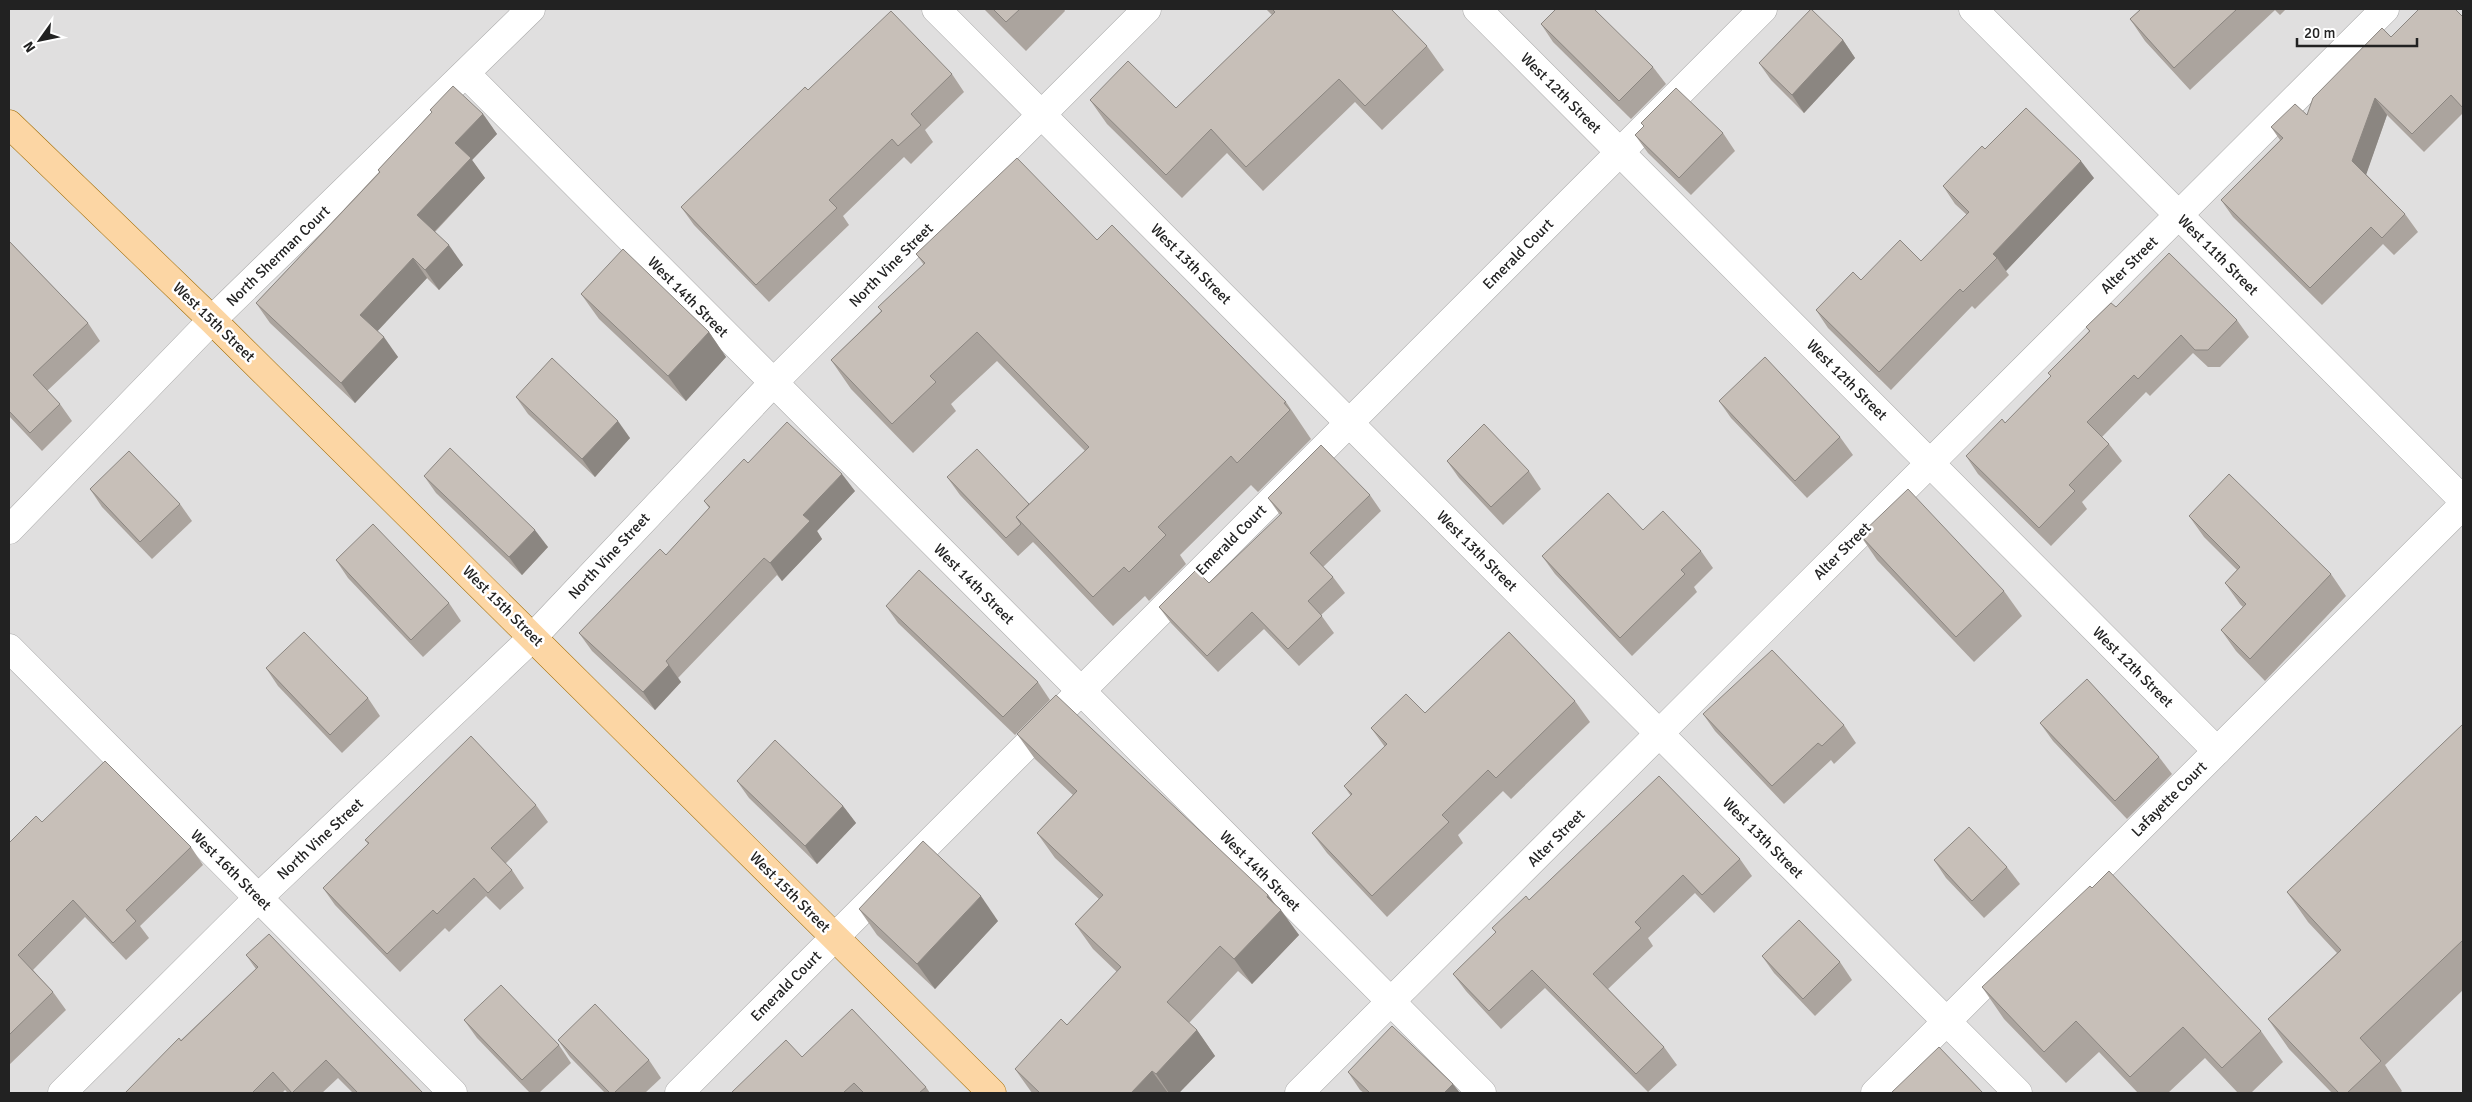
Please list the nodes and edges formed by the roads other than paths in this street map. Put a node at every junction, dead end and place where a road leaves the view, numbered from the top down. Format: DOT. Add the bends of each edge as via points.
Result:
graph roads {
  1 [pos="531,9"];
  2 [pos="936,9"];
  3 [pos="1147,9"];
  4 [pos="1476,9"];
  5 [pos="1763,9"];
  6 [pos="1973,9"];
  7 [pos="2385,9"];
  8 [pos="466,74"];
  9 [pos="1042,114"];
  10 [pos="9,124"];
  11 [pos="1620,152"];
  12 [pos="2179,215"];
  13 [pos="212,320"];
  14 [pos="773,383"];
  15 [pos="1349,422"];
  16 [pos="1930,464"];
  17 [pos="2463,500"];
  18 [pos="2463,505"];
  19 [pos="9,530"];
  20 [pos="533,637"];
  21 [pos="9,648"];
  22 [pos="1081,691"];
  23 [pos="1659,734"];
  24 [pos="2217,751"];
  25 [pos="258,898"];
  26 [pos="836,937"];
  27 [pos="1391,1003"];
  28 [pos="1946,1022"];
  29 [pos="62,1093"];
  30 [pos="453,1093"];
  31 [pos="679,1093"];
  32 [pos="992,1093"];
  33 [pos="1299,1093"];
  34 [pos="1482,1093"];
  35 [pos="1875,1093"];
  36 [pos="2018,1093"];
  1 -- 8 [label="street, North Sherman Court"];
  2 -- 9 [label="street, West 13th Street"];
  3 -- 9 [label="street, North Vine Street"];
  4 -- 11 [label="street, West 12th Street"];
  5 -- 11 [label="street, Emerald Court"];
  6 -- 12 [label="street, West 11th Street"];
  7 -- 12 [label="street, Alter Street"];
  8 -- 13 [label="street, North Sherman Court"];
  8 -- 14 [label="street, West 14th Street"];
  9 -- 14 [label="street, North Vine Street"];
  9 -- 15 [label="street, West 13th Street"];
  10 -- 13 [label="main road, West 15th Street"];
  11 -- 15 [label="street, Emerald Court"];
  11 -- 16 [label="street, West 12th Street"];
  12 -- 16 [label="street, Alter Street"];
  12 -- 17 [label="street, West 11th Street"];
  13 -- 19 [label="street, North Sherman Court"];
  13 -- 20 [label="main road, West 15th Street"];
  14 -- 20 [label="street, North Vine Street"];
  14 -- 22 [label="street, West 14th Street"];
  15 -- 22 [label="street, Emerald Court"];
  15 -- 23 [label="street, West 13th Street"];
  16 -- 23 [label="street, Alter Street"];
  16 -- 24 [label="street, West 12th Street"];
  18 -- 24 [label="street, Lafayette Court"];
  20 -- 25 [label="street, North Vine Street"];
  20 -- 26 [label="main road, West 15th Street"];
  21 -- 25 [label="street, West 16th Street"];
  22 -- 26 [label="street, Emerald Court"];
  22 -- 27 [label="street, West 14th Street"];
  23 -- 27 [label="street, Alter Street"];
  23 -- 28 [label="street, West 13th Street"];
  24 -- 28 [label="street, Lafayette Court"];
  25 -- 29 [label="street, North Vine Street"];
  25 -- 30 [label="street, West 16th Street"];
  26 -- 31 [label="street, Emerald Court"];
  26 -- 32 [label="main road, West 15th Street"];
  27 -- 33 [label="street, Alter Street"];
  27 -- 34 [label="street, West 14th Street"];
  28 -- 35 [label="street, Lafayette Court"];
  28 -- 36 [label="street, West 13th Street"];
}
